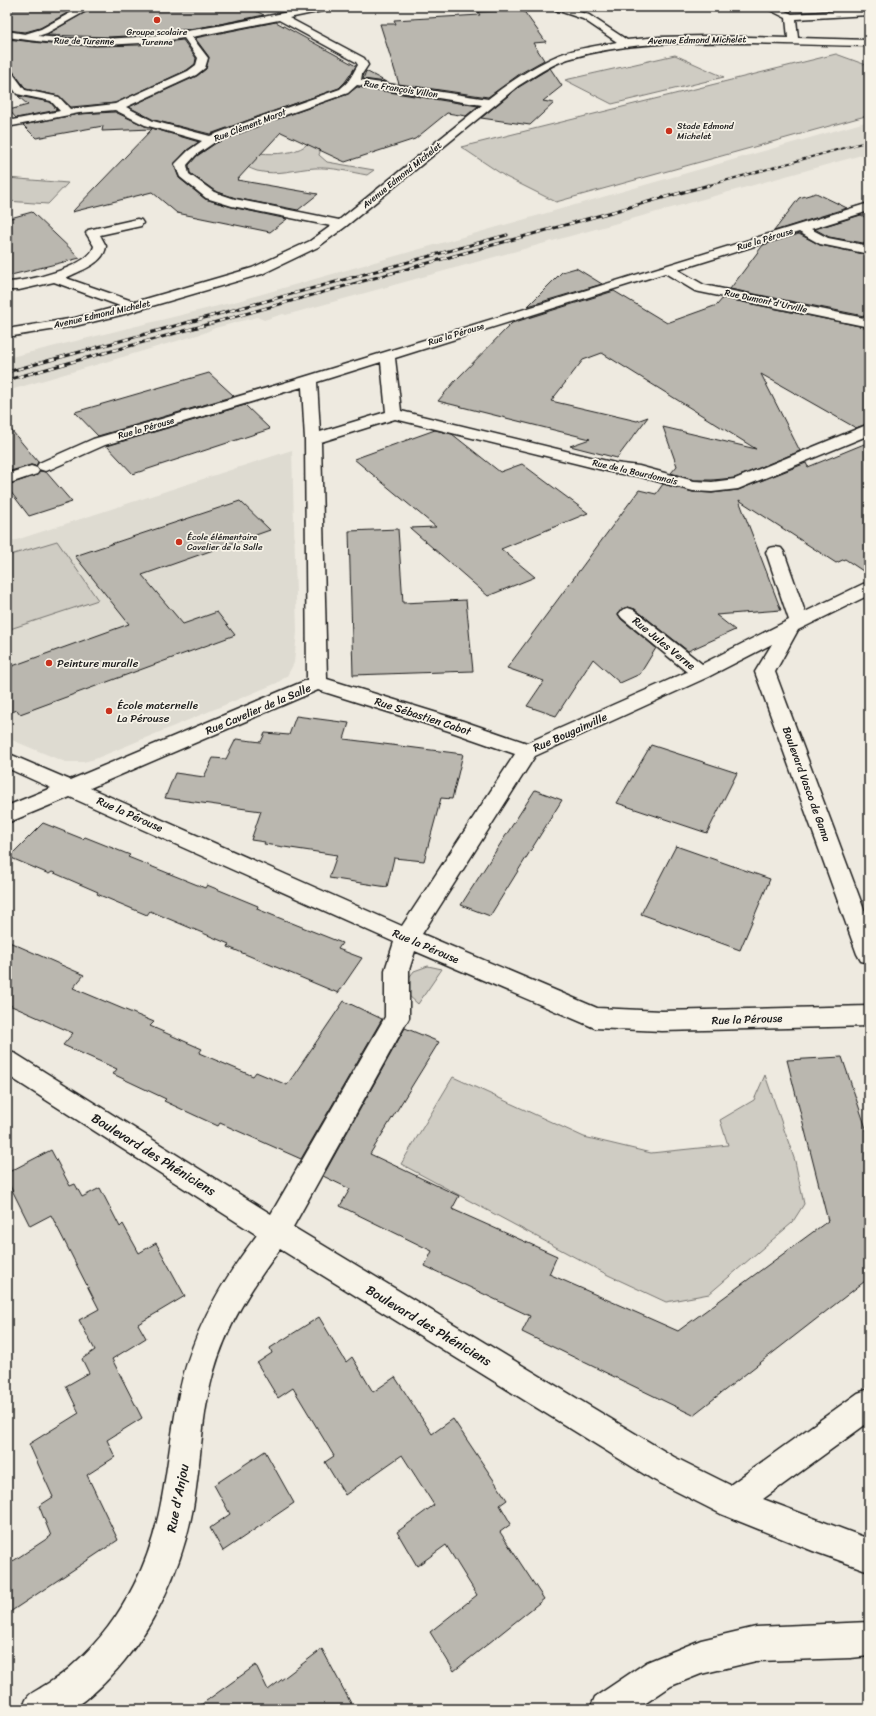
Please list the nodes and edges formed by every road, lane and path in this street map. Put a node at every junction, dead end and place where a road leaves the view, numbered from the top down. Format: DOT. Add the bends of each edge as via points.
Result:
graph roads {
  1 [pos="69,7"];
  2 [pos="88,7"];
  3 [pos="327,7"];
  4 [pos="556,7"];
  5 [pos="770,7"];
  6 [pos="869,12"];
  7 [pos="279,16"];
  8 [pos="56,17"];
  9 [pos="791,17"];
  10 [pos="148,30"];
  11 [pos="7,34"];
  12 [pos="186,35"];
  13 [pos="25,37"];
  14 [pos="174,37"];
  15 [pos="793,41"];
  16 [pos="7,43"];
  17 [pos="625,43"];
  18 [pos="869,43"];
  19 [pos="869,48"];
  20 [pos="7,73"];
  21 [pos="355,82"];
  22 [pos="491,103"];
  23 [pos="117,107"];
  24 [pos="67,112"];
  25 [pos="7,124"];
  26 [pos="211,140"];
  27 [pos="869,207"];
  28 [pos="137,223"];
  29 [pos="342,224"];
  30 [pos="800,228"];
  31 [pos="869,250"];
  32 [pos="667,269"];
  33 [pos="54,278"];
  34 [pos="13,286"];
  35 [pos="7,296"];
  36 [pos="135,307"];
  37 [pos="869,323"];
  38 [pos="7,333"];
  39 [pos="387,355"];
  40 [pos="309,380"];
  41 [pos="394,414"];
  42 [pos="869,429"];
  43 [pos="313,439"];
  44 [pos="7,479"];
  45 [pos="775,552"];
  46 [pos="869,588"];
  47 [pos="628,614"];
  48 [pos="795,624"];
  49 [pos="701,673"];
  50 [pos="318,683"];
  51 [pos="528,751"];
  52 [pos="7,760"];
  53 [pos="72,788"];
  54 [pos="7,816"];
  55 [pos="407,938"];
  56 [pos="869,954"];
  57 [pos="869,1016"];
  58 [pos="7,1062"];
  59 [pos="268,1243"];
  60 [pos="869,1404"];
  61 [pos="732,1503"];
  62 [pos="869,1555"];
  63 [pos="867,1639"];
  64 [pos="40,1709"];
  65 [pos="607,1709"];
  1 -- 8 [label="street"];
  2 -- 8 [label="street"];
  3 -- 7 [label="street, Rue de Turenne"];
  4 -- 17 [label="street" via="586,17"];
  5 -- 9 [label="street"];
  6 -- 9 [label="street"];
  7 -- 12 [label="street, Rue de Turenne"];
  7 -- 21 [label="street, Rue François Villon" via="360,60 363,65"];
  8 -- 13 [label="street" via="44,30"];
  9 -- 15 [label="street"];
  10 -- 14 [label="street" via="161,31"];
  11 -- 13 [label="street, Rue de Turenne"];
  12 -- 14 [label="street, Rue de Turenne"];
  12 -- 23 [label="street" via="203,58 201,66 192,73"];
  13 -- 14 [label="street, Rue de Turenne" via="72,42 115,42"];
  13 -- 16 [label="street"];
  15 -- 17 [label="street, Avenue Edmond Michelet" via="705,39"];
  15 -- 18 [label="street, Avenue Edmond Michelet"];
  15 -- 19 [label="street, Avenue Edmond Michelet"];
  17 -- 22 [label="street, Avenue Edmond Michelet" via="564,57 514,84"];
  20 -- 24 [label="street" via="21,92 55,99"];
  21 -- 22 [label="street, Rue François Villon"];
  21 -- 26 [label="street, Rue Clément Marot" via="344,91"];
  22 -- 29 [label="street, Avenue Edmond Michelet"];
  23 -- 24 [label="street"];
  23 -- 26 [label="street" via="149,123"];
  24 -- 25 [label="street"];
  26 -- 29 [label="street, Rue Clément Marot" via="181,164 184,175 210,195 232,202"];
  27 -- 30 [label="street, Rue la Pérouse"];
  28 -- 33 [label="street" via="92,233 100,246 99,252 91,260"];
  29 -- 36 [label="street, Avenue Edmond Michelet" via="314,244 257,271"];
  30 -- 31 [label="street" via="824,241"];
  30 -- 32 [label="street, Rue la Pérouse"];
  32 -- 37 [label="street, Rue Dumont d'Urville" via="700,288"];
  32 -- 39 [label="street, Rue la Pérouse"];
  33 -- 34 [label="street"];
  33 -- 36 [label="street"];
  34 -- 35 [label="street"];
  36 -- 38 [label="street, Avenue Edmond Michelet" via="75,322"];
  39 -- 40 [label="street, Rue la Pérouse"];
  39 -- 41 [label="street"];
  40 -- 43 [label="street, Rue Cavelier de la Salle"];
  40 -- 44 [label="street, Rue la Pérouse" via="99,442 38,469"];
  41 -- 42 [label="street, Rue de la Bourdonnais" via="693,486 712,487 738,484"];
  41 -- 43 [label="street"];
  43 -- 50 [label="street, Rue Cavelier de la Salle"];
  45 -- 48 [label="street"];
  46 -- 48 [label="street"];
  47 -- 49 [label="street, Rue Jules Verne"];
  48 -- 49 [label="street, Rue Bougainville"];
  48 -- 56 [label="street, Boulevard Vasco de Gama" via="765,672"];
  49 -- 51 [label="street, Rue Bougainville"];
  50 -- 51 [label="street, Rue Sébastien Cabot"];
  50 -- 53 [label="street, Rue Cavelier de la Salle"];
  51 -- 55 [label="street, Rue Bougainville"];
  52 -- 53 [label="street, Rue la Pérouse"];
  53 -- 54 [label="street, Rue Cavelier de la Salle"];
  53 -- 55 [label="street, Rue la Pérouse"];
  55 -- 57 [label="street, Rue la Pérouse" via="595,1018 662,1021"];
  55 -- 59 [label="street, Rue Bougainville" via="397,970 397,1018"];
  58 -- 59 [label="street, Boulevard des Phéniciens"];
  59 -- 61 [label="street, Boulevard des Phéniciens" via="663,1468"];
  59 -- 64 [label="street, Rue d'Anjou" via="227,1302 216,1322 204,1356 197,1378 177,1509 155,1578 134,1617 112,1649 90,1673"];
  60 -- 61 [label="street"];
  61 -- 62 [label="street, Boulevard des Phéniciens"];
  63 -- 65 [label="street" via="756,1644 701,1657 659,1674"];
}
